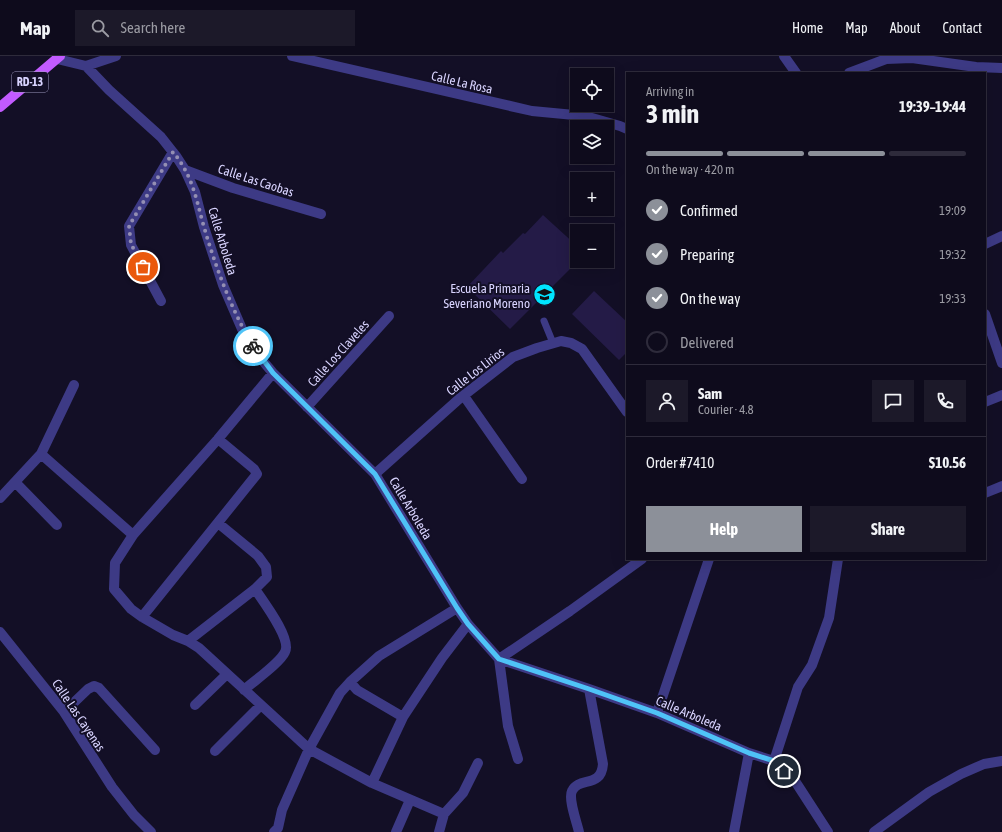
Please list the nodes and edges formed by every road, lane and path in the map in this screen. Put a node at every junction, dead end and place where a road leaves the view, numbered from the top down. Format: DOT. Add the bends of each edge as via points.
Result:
graph roads {
  1 [pos="116,56"];
  2 [pos="292,56"];
  3 [pos="784,56"];
  4 [pos="58,57"];
  5 [pos="895,57"];
  6 [pos="86,66"];
  7 [pos="1002,68"];
  8 [pos="795,72"];
  9 [pos="851,72"];
  10 [pos="0,107"];
  11 [pos="626,129"];
  12 [pos="173,152"];
  13 [pos="185,170"];
  14 [pos="320,214"];
  15 [pos="1002,236"];
  16 [pos="986,244"];
  17 [pos="161,302"];
  18 [pos="389,316"];
  19 [pos="986,317"];
  20 [pos="544,321"];
  21 [pos="553,343"];
  22 [pos="1002,363"];
  23 [pos="273,373"];
  24 [pos="74,385"];
  25 [pos="1002,395"];
  26 [pos="464,396"];
  27 [pos="986,402"];
  28 [pos="308,407"];
  29 [pos="626,411"];
  30 [pos="218,439"];
  31 [pos="41,454"];
  32 [pos="375,474"];
  33 [pos="522,479"];
  34 [pos="15,482"];
  35 [pos="1002,486"];
  36 [pos="986,493"];
  37 [pos="0,498"];
  38 [pos="218,523"];
  39 [pos="58,525"];
  40 [pos="134,536"];
  41 [pos="641,560"];
  42 [pos="708,560"];
  43 [pos="838,560"];
  44 [pos="255,589"];
  45 [pos="457,608"];
  46 [pos="142,617"];
  47 [pos="468,624"];
  48 [pos="0,632"];
  49 [pos="188,641"];
  50 [pos="499,659"];
  51 [pos="226,674"];
  52 [pos="350,682"];
  53 [pos="589,689"];
  54 [pos="244,690"];
  55 [pos="195,705"];
  56 [pos="261,705"];
  57 [pos="64,712"];
  58 [pos="657,713"];
  59 [pos="403,717"];
  60 [pos="309,749"];
  61 [pos="155,750"];
  62 [pos="215,751"];
  63 [pos="749,753"];
  64 [pos="518,759"];
  65 [pos="774,761"];
  66 [pos="1002,761"];
  67 [pos="478,764"];
  68 [pos="372,783"];
  69 [pos="410,800"];
  70 [pos="444,814"];
  71 [pos="150,832"];
  72 [pos="274,832"];
  73 [pos="396,832"];
  74 [pos="439,832"];
  75 [pos="579,832"];
  76 [pos="734,832"];
  77 [pos="827,832"];
  78 [pos="874,832"];
  1 -- 6 [label="street"];
  2 -- 11 [label="street, Calle La Rosa" via="532,111 585,116"];
  3 -- 8 [label="street"];
  4 -- 6 [label="street"];
  4 -- 10 [label="main road, RD-13"];
  5 -- 7 [label="street"];
  5 -- 9 [label="street"];
  6 -- 12 [label="street, Calle Arboleda" via="161,137"];
  12 -- 13 [label="street, Calle Arboleda"];
  12 -- 17 [label="street" via="129,226 131,244"];
  13 -- 14 [label="street, Calle Las Caobas" via="233,188"];
  13 -- 23 [label="street, Calle Arboleda" via="195,192 223,285 242,329 257,354"];
  15 -- 16 [label="street"];
  18 -- 28 [label="street, Calle Los Claveles"];
  19 -- 22 [label="street"];
  20 -- 21 [label="lane"];
  21 -- 26 [label="street, Calle Los Lirios" via="513,357"];
  21 -- 29 [label="street, Calle Los Lirios" via="571,343 582,349"];
  23 -- 28 [label="street, Calle Arboleda"];
  23 -- 30 [label="street"];
  24 -- 31 [label="street"];
  25 -- 27 [label="street"];
  26 -- 32 [label="street, Calle Los Lirios"];
  26 -- 33 [label="street"];
  28 -- 32 [label="street, Calle Arboleda"];
  30 -- 38 [label="street" via="258,474"];
  30 -- 40 [label="street"];
  31 -- 34 [label="street"];
  31 -- 40 [label="street"];
  32 -- 45 [label="street, Calle Arboleda"];
  34 -- 37 [label="street"];
  34 -- 39 [label="street"];
  35 -- 36 [label="street"];
  38 -- 44 [label="street" via="258,556 266,567 267,577"];
  38 -- 46 [label="street"];
  40 -- 46 [label="street" via="115,563 114,589 131,609"];
  41 -- 50 [label="street"];
  42 -- 58 [label="street"];
  43 -- 65 [label="street" via="829,618 812,665 798,687"];
  44 -- 49 [label="street"];
  44 -- 54 [label="street" via="282,631 286,648 277,662"];
  45 -- 47 [label="street, Calle Arboleda"];
  45 -- 52 [label="street" via="379,656"];
  46 -- 49 [label="street"];
  47 -- 50 [label="street, Calle Arboleda"];
  47 -- 59 [label="street"];
  48 -- 57 [label="street, Calle Las Cayenas"];
  49 -- 51 [label="street"];
  50 -- 53 [label="street, Calle Arboleda"];
  50 -- 64 [label="street" via="508,726"];
  51 -- 54 [label="street"];
  51 -- 55 [label="street"];
  52 -- 59 [label="street" via="357,690"];
  52 -- 60 [label="street" via="340,693"];
  53 -- 58 [label="street, Calle Arboleda"];
  53 -- 75 [label="street" via="603,764 602,773 598,778 577,786 572,792 571,800"];
  54 -- 56 [label="street"];
  56 -- 60 [label="street"];
  56 -- 62 [label="street"];
  57 -- 61 [label="street" via="88,689 94,686 99,688"];
  57 -- 71 [label="street, Calle Las Cayenas" via="112,787"];
  58 -- 63 [label="street, Calle Arboleda"];
  59 -- 68 [label="street"];
  60 -- 68 [label="street"];
  60 -- 72 [label="street" via="282,810 278,828"];
  63 -- 65 [label="street, Calle Arboleda"];
  63 -- 76 [label="street"];
  65 -- 77 [label="street, Calle Arboleda" via="795,781"];
  66 -- 78 [label="street" via="984,764 961,774 929,792"];
  67 -- 70 [label="street" via="463,793"];
  68 -- 69 [label="street"];
  69 -- 70 [label="street"];
  69 -- 73 [label="street"];
  70 -- 74 [label="street"];
}
